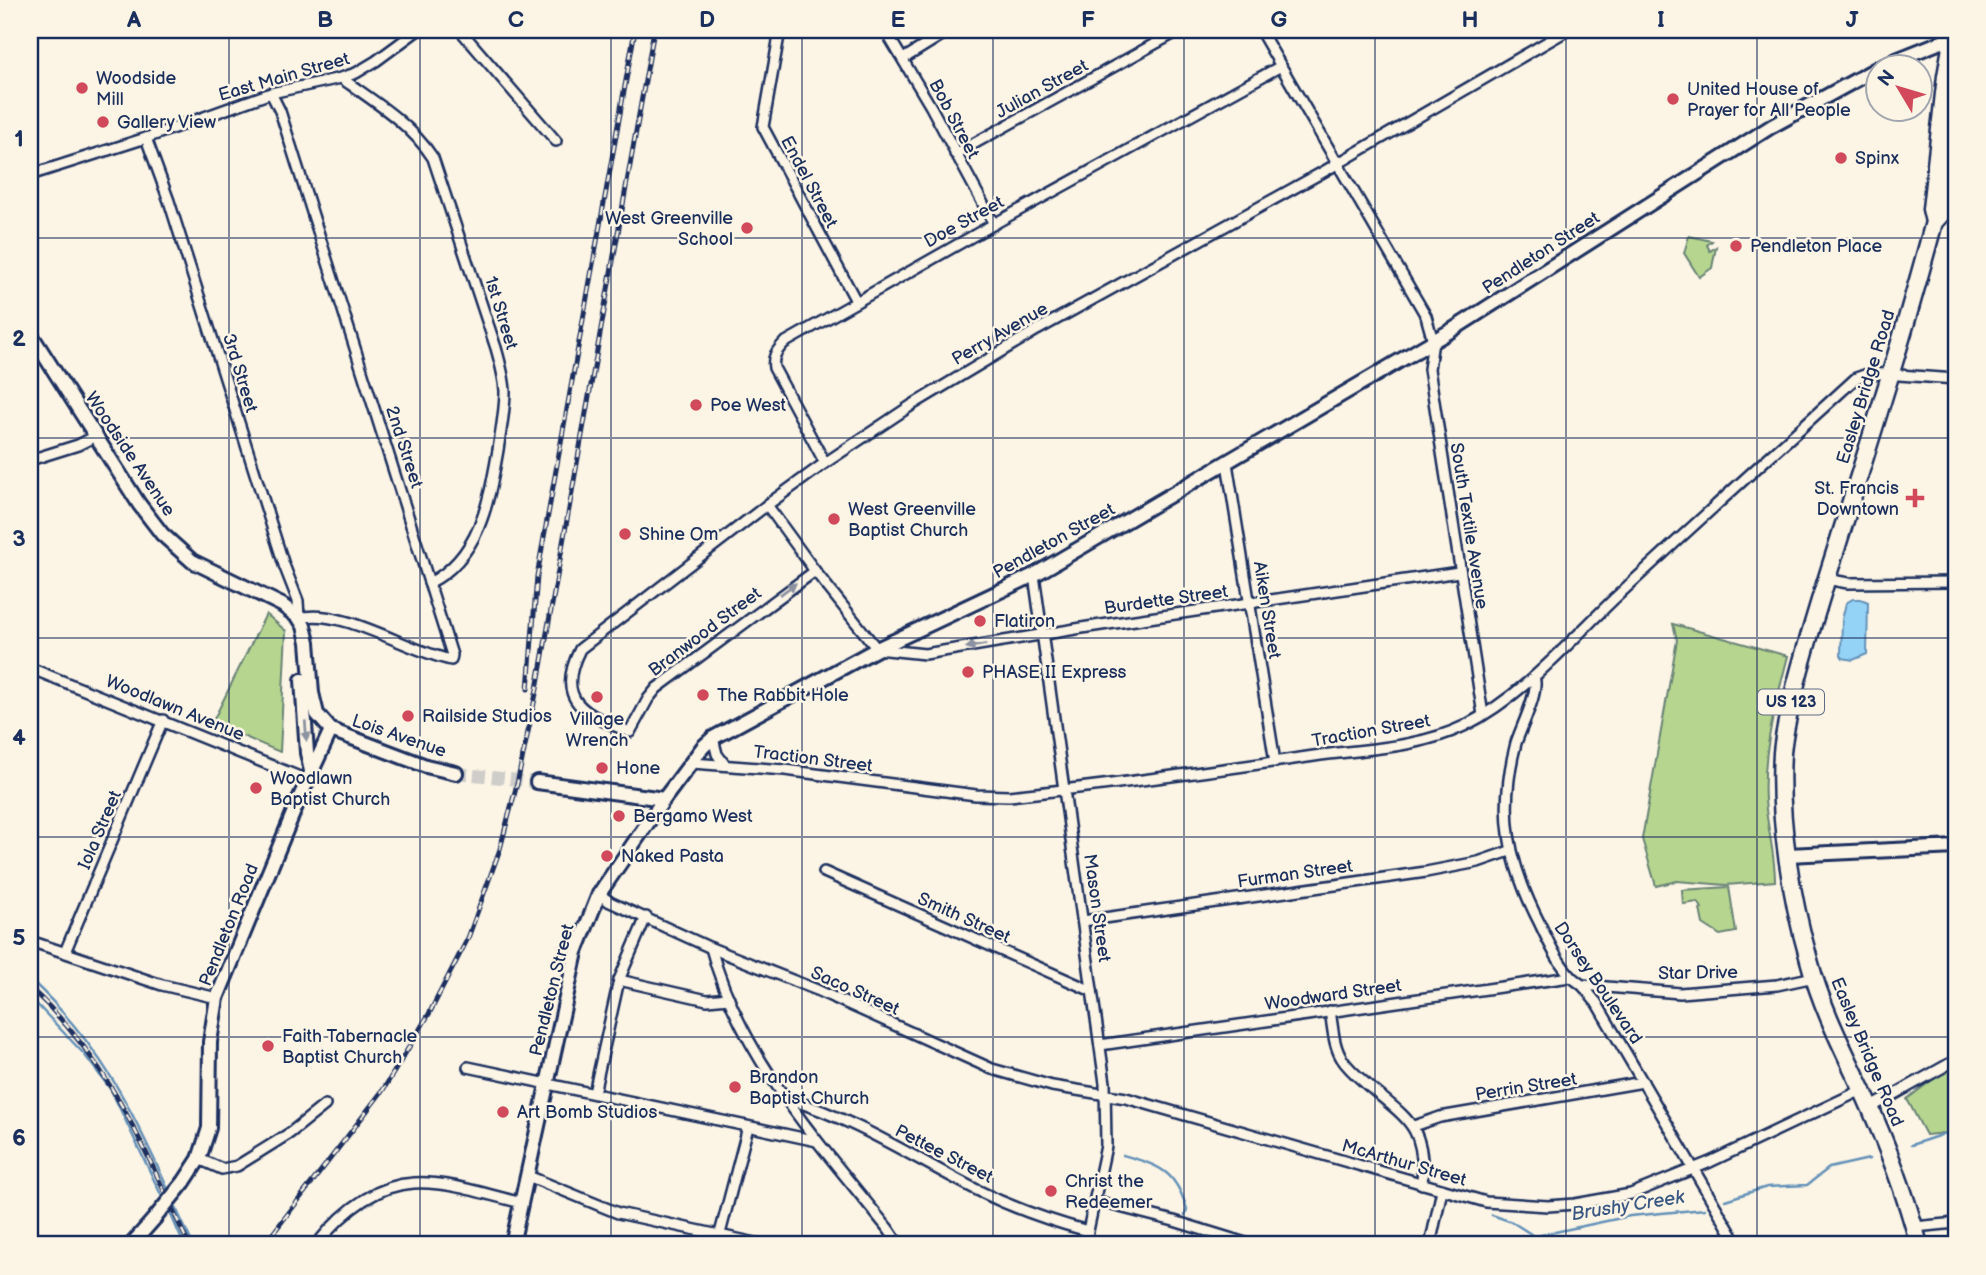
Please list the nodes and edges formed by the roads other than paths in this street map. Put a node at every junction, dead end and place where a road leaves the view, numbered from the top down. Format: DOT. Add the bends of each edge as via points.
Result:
graph roads {
  1 [pos="418,30"];
  2 [pos="460,30"];
  3 [pos="780,30"];
  4 [pos="885,30"];
  5 [pos="950,30"];
  6 [pos="1180,30"];
  7 [pos="1259,30"];
  8 [pos="1568,30"];
  9 [pos="1955,34"];
  10 [pos="1914,52"];
  11 [pos="903,60"];
  12 [pos="1281,66"];
  13 [pos="1864,75"];
  14 [pos="341,78"];
  15 [pos="271,93"];
  16 [pos="1956,124"];
  17 [pos="146,138"];
  18 [pos="556,141"];
  19 [pos="955,154"];
  20 [pos="1336,164"];
  21 [pos="30,175"];
  22 [pos="1934,222"];
  23 [pos="994,224"];
  24 [pos="856,301"];
  25 [pos="30,333"];
  26 [pos="1433,341"];
  27 [pos="1891,375"];
  28 [pos="1956,379"];
  29 [pos="96,436"];
  30 [pos="30,460"];
  31 [pos="825,463"];
  32 [pos="1227,463"];
  33 [pos="767,505"];
  34 [pos="815,571"];
  35 [pos="1459,572"];
  36 [pos="1034,575"];
  37 [pos="1826,579"];
  38 [pos="1956,582"];
  39 [pos="429,583"];
  40 [pos="1250,604"];
  41 [pos="299,618"];
  42 [pos="1043,635"];
  43 [pos="308,642"];
  44 [pos="877,649"];
  45 [pos="30,668"];
  46 [pos="1534,677"];
  47 [pos="1483,715"];
  48 [pos="163,720"];
  49 [pos="331,730"];
  50 [pos="630,732"];
  51 [pos="713,738"];
  52 [pos="1275,762"];
  53 [pos="692,763"];
  54 [pos="725,765"];
  55 [pos="456,773"];
  56 [pos="309,775"];
  57 [pos="537,782"];
  58 [pos="1064,790"];
  59 [pos="664,799"];
  60 [pos="1956,847"];
  61 [pos="1510,851"];
  62 [pos="1788,855"];
  63 [pos="824,872"];
  64 [pos="598,894"];
  65 [pos="646,917"];
  66 [pos="1083,921"];
  67 [pos="30,941"];
  68 [pos="711,948"];
  69 [pos="65,952"];
  70 [pos="1570,977"];
  71 [pos="1814,977"];
  72 [pos="620,980"];
  73 [pos="1581,985"];
  74 [pos="1092,991"];
  75 [pos="217,998"];
  76 [pos="729,998"];
  77 [pos="1330,1012"];
  78 [pos="1100,1045"];
  79 [pos="1956,1060"];
  80 [pos="468,1067"];
  81 [pos="1643,1082"];
  82 [pos="548,1083"];
  83 [pos="1862,1090"];
  84 [pos="594,1093"];
  85 [pos="1106,1095"];
  86 [pos="788,1099"];
  87 [pos="325,1105"];
  88 [pos="1870,1108"];
  89 [pos="1414,1126"];
  90 [pos="748,1127"];
  91 [pos="817,1141"];
  92 [pos="199,1159"];
  93 [pos="1695,1168"];
  94 [pos="528,1176"];
  95 [pos="1422,1184"];
  96 [pos="1442,1190"];
  97 [pos="1096,1201"];
  98 [pos="522,1203"];
  99 [pos="1956,1223"];
  100 [pos="1914,1227"];
  101 [pos="1088,1231"];
  102 [pos="30,1232"];
  103 [pos="719,1235"];
  104 [pos="42,1245"];
  105 [pos="131,1245"];
  106 [pos="316,1245"];
  107 [pos="512,1245"];
  108 [pos="717,1245"];
  109 [pos="765,1245"];
  110 [pos="899,1245"];
  111 [pos="1085,1245"];
  112 [pos="1252,1245"];
  113 [pos="1430,1245"];
  114 [pos="1738,1245"];
  115 [pos="1919,1245"];
  1 -- 14 [label="street, East Main Street" via="366,68"];
  2 -- 18 [label="street"];
  3 -- 24 [label="street, Endel Street" via="763,127"];
  4 -- 11 [label="street, Bob Street"];
  5 -- 11 [label="street"];
  6 -- 19 [label="street, Julian Street"];
  7 -- 12 [label="street"];
  8 -- 20 [label="street, Perry Avenue"];
  9 -- 10 [label="main road, Pendleton Street"];
  9 -- 22 [label="highway, Easley Bridge Road / US 123" via="1931,208"];
  11 -- 19 [label="street, Bob Street"];
  12 -- 20 [label="street"];
  12 -- 23 [label="street, Doe Street"];
  13 -- 26 [label="main road, Pendleton Street" via="1772,126"];
  14 -- 15 [label="street, East Main Street"];
  14 -- 39 [label="street, 1st Street" via="394,116 433,158 503,374 504,410 484,516 459,561"];
  15 -- 17 [label="street, East Main Street"];
  15 -- 39 [label="street, 2nd Street" via="285,123"];
  16 -- 22 [label="highway, Easley Bridge Road / US 123" via="1945,211"];
  17 -- 21 [label="street, East Main Street"];
  17 -- 41 [label="street, 3rd Street" via="298,601"];
  19 -- 23 [label="street, Bob Street"];
  20 -- 26 [label="street" via="1426,316"];
  20 -- 31 [label="street, Perry Avenue" via="1037,330"];
  22 -- 27 [label="highway, Easley Bridge Road / US 123"];
  23 -- 24 [label="street, Doe Street"];
  24 -- 31 [label="street, Doe Street" via="784,343 773,360"];
  25 -- 29 [label="main road, Woodside Avenue"];
  26 -- 32 [label="main road, Pendleton Street"];
  26 -- 35 [label="street, South Textile Avenue" via="1429,369"];
  27 -- 28 [label="street, Traction Street"];
  27 -- 37 [label="highway, Easley Bridge Road / US 123"];
  27 -- 46 [label="street, Traction Street" via="1870,373 1856,378"];
  29 -- 30 [label="street"];
  29 -- 41 [label="main road, Woodside Avenue" via="139,504 178,550"];
  31 -- 33 [label="street, Perry Avenue"];
  32 -- 36 [label="main road, Pendleton Street"];
  32 -- 40 [label="street, Aiken Street"];
  33 -- 34 [label="street"];
  33 -- 50 [label="street, Perry Avenue" via="580,649 570,674 574,698 581,709"];
  34 -- 44 [label="street"];
  50 -- 34 [label="street, Branwood Street, one-way" via="657,688"];
  35 -- 40 [label="street, Burdette Street"];
  35 -- 47 [label="street, South Textile Avenue"];
  36 -- 42 [label="street, Mason Street"];
  36 -- 44 [label="main road, Pendleton Street"];
  37 -- 38 [label="street"];
  37 -- 62 [label="highway, Easley Bridge Road / US 123" via="1782,752"];
  39 -- 41 [label="street, 2nd Street" via="453,654 451,660 338,619"];
  40 -- 42 [label="street, Burdette Street"];
  40 -- 52 [label="street, Aiken Street"];
  41 -- 43 [label="main road"];
  42 -- 44 [label="street, Burdette Street, one-way" via="925,654"];
  42 -- 58 [label="street, Mason Street"];
  43 -- 49 [label="main road" via="317,714"];
  43 -- 56 [label="main road, one-way" via="302,677"];
  44 -- 51 [label="main road, Pendleton Street"];
  45 -- 48 [label="street, Woodlawn Avenue"];
  46 -- 47 [label="street, Traction Street"];
  46 -- 61 [label="street, Dorsey Boulevard" via="1534,694 1509,775"];
  47 -- 52 [label="street, Traction Street" via="1411,743"];
  48 -- 56 [label="street, Woodlawn Avenue"];
  48 -- 69 [label="street, Iola Street"];
  49 -- 55 [label="main road, Lois Avenue"];
  49 -- 56 [label="main road, Pendleton Road"];
  51 -- 53 [label="main road, Pendleton Street"];
  51 -- 54 [label="street"];
  52 -- 58 [label="street, Traction Street"];
  53 -- 54 [label="street, Traction Street"];
  53 -- 59 [label="main road, Pendleton Street"];
  54 -- 58 [label="street, Traction Street" via="976,795"];
  56 -- 75 [label="main road, Pendleton Road"];
  57 -- 59 [label="main road"];
  58 -- 66 [label="street, Mason Street"];
  59 -- 64 [label="main road, Pendleton Street"];
  60 -- 62 [label="main road"];
  61 -- 66 [label="street, Furman Street" via="1426,872"];
  61 -- 70 [label="street, Dorsey Boulevard" via="1524,894"];
  62 -- 71 [label="highway, Easley Bridge Road / US 123"];
  63 -- 74 [label="street, Smith Street"];
  64 -- 65 [label="street, Saco Street"];
  64 -- 82 [label="main road, Pendleton Street" via="576,952"];
  65 -- 68 [label="street, Saco Street"];
  65 -- 72 [label="street"];
  66 -- 74 [label="street, Mason Street"];
  67 -- 69 [label="street"];
  68 -- 76 [label="street"];
  68 -- 85 [label="street, Saco Street" via="992,1069"];
  69 -- 75 [label="street"];
  70 -- 73 [label="street, Dorsey Boulevard"];
  70 -- 77 [label="street, Woodward Street"];
  71 -- 73 [label="street, Star Drive" via="1777,985 1680,993"];
  71 -- 83 [label="highway, Easley Bridge Road / US 123"];
  72 -- 76 [label="street" via="706,1000"];
  72 -- 84 [label="street"];
  73 -- 81 [label="street, Dorsey Boulevard"];
  74 -- 78 [label="street, Mason Street"];
  75 -- 92 [label="main road, Pendleton Road" via="209,1041 209,1128"];
  76 -- 86 [label="street" via="754,1051"];
  77 -- 78 [label="street, Woodward Street"];
  77 -- 89 [label="street" via="1342,1059"];
  78 -- 85 [label="street, Mason Street"];
  79 -- 88 [label="street"];
  80 -- 82 [label="street"];
  81 -- 89 [label="street, Perrin Street" via="1440,1117"];
  81 -- 93 [label="street, Dorsey Boulevard"];
  82 -- 84 [label="street"];
  82 -- 94 [label="main road, Pendleton Street"];
  83 -- 88 [label="highway, Easley Bridge Road / US 123"];
  83 -- 93 [label="street, McArthur Street"];
  84 -- 90 [label="street"];
  85 -- 95 [label="street, McArthur Street"];
  85 -- 97 [label="street, Mason Street" via="1106,1146"];
  86 -- 91 [label="street"];
  86 -- 101 [label="street, Pettee Street" via="861,1129 980,1191"];
  87 -- 92 [label="street" via="237,1166 222,1169"];
  88 -- 100 [label="highway, Easley Bridge Road / US 123"];
  89 -- 95 [label="street" via="1421,1143"];
  90 -- 91 [label="street"];
  90 -- 103 [label="street"];
  91 -- 110 [label="street"];
  92 -- 105 [label="main road, Pendleton Road, bridge"];
  93 -- 96 [label="street, McArthur Street" via="1631,1194 1575,1204 1501,1204"];
  93 -- 114 [label="street, Dorsey Boulevard"];
  94 -- 98 [label="main road, Pendleton Street"];
  94 -- 103 [label="street" via="618,1213"];
  95 -- 96 [label="street, McArthur Street"];
  96 -- 113 [label="street"];
  97 -- 101 [label="street, Mason Street"];
  97 -- 112 [label="street"];
  98 -- 106 [label="street" via="429,1184 401,1185 351,1208"];
  98 -- 107 [label="main road, Pendleton Street"];
  99 -- 100 [label="street"];
  100 -- 115 [label="highway, Easley Bridge Road / US 123"];
  101 -- 111 [label="street, Mason Street"];
  102 -- 104 [label="street"];
  103 -- 108 [label="street"];
  103 -- 109 [label="street"];
}
